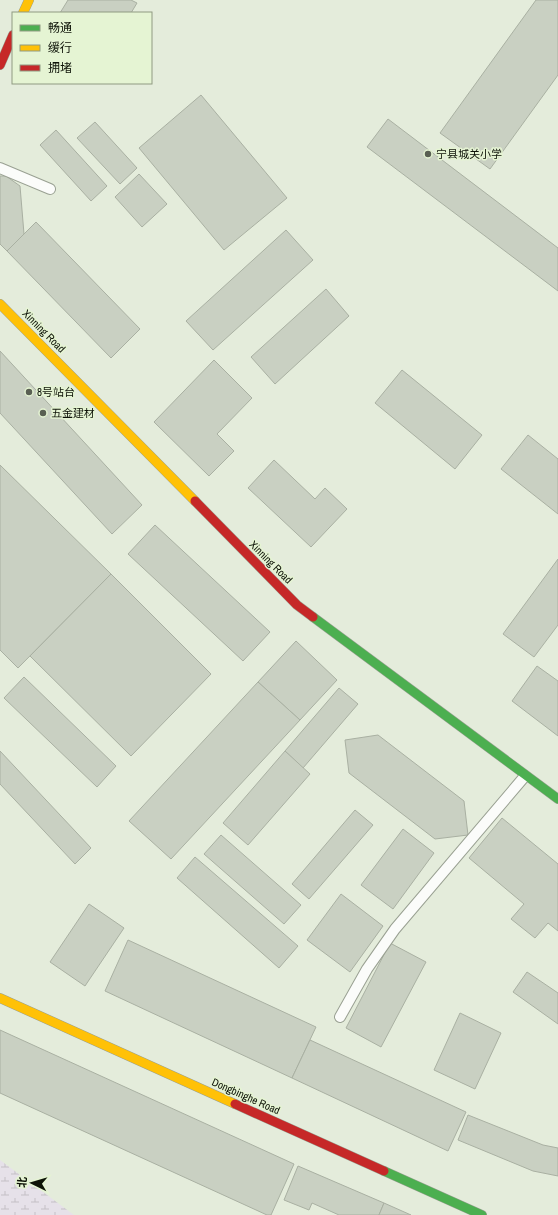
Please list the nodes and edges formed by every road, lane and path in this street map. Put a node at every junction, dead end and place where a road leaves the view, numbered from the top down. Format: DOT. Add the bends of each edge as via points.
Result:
graph roads {
  1 [pos="29,0"];
  2 [pos="23,12"];
  3 [pos="12,37"];
  4 [pos="0,64"];
  5 [pos="0,168"];
  6 [pos="50,190"];
  7 [pos="0,304"];
  8 [pos="525,776"];
  9 [pos="558,799"];
  10 [pos="0,998"];
  11 [pos="340,1017"];
  12 [pos="482,1215"];
  1 -- 2 [label="street"];
  3 -- 4 [label="street"];
  5 -- 6 [label="lane"];
  7 -- 8 [label="street, Xinning Road" via="297,605"];
  8 -- 9 [label="street, Xinning Road"];
  8 -- 11 [label="lane" via="395,929 367,969"];
  10 -- 12 [label="street, Dongbinghe Road"];
}
